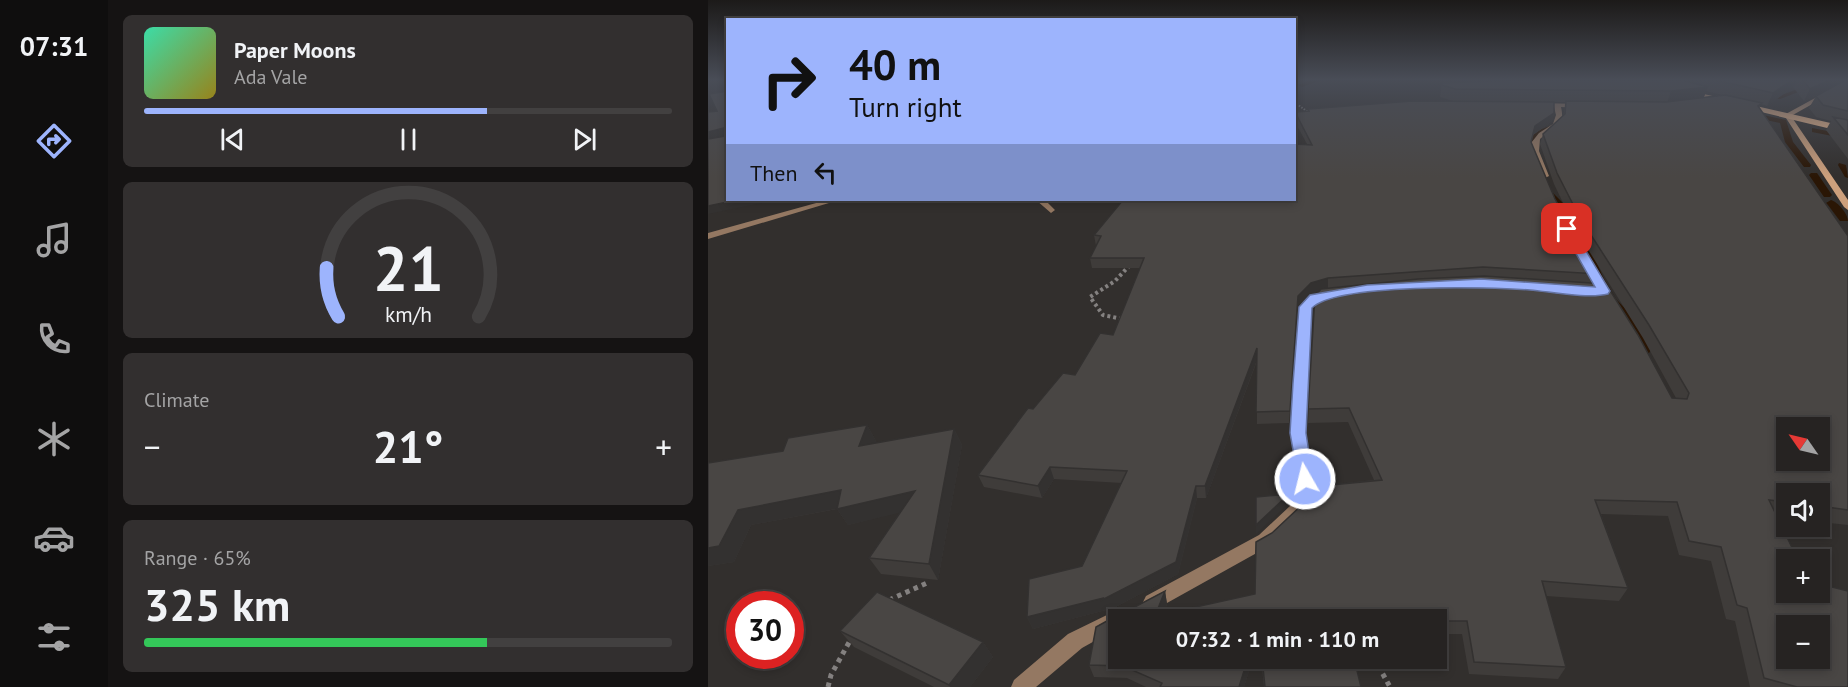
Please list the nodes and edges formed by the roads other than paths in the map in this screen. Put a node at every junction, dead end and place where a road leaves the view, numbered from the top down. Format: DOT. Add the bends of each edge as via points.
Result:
graph roads {
  1 [pos="1559,112"];
  2 [pos="1770,112"];
  3 [pos="1793,112"];
  4 [pos="1786,116"];
  5 [pos="1848,130"];
  6 [pos="1550,189"];
  7 [pos="831,201"];
  8 [pos="1041,201"];
  9 [pos="1848,207"];
  10 [pos="1051,210"];
  11 [pos="708,236"];
  12 [pos="1338,292"];
  13 [pos="1021,687"];
  1 -- 6 [label="street" via="1558,123 1535,139 1534,145"];
  2 -- 4 [label="main road"];
  3 -- 4 [label="street"];
  4 -- 5 [label="main road"];
  4 -- 9 [label="street"];
  7 -- 11 [label="street"];
  8 -- 10 [label="street"];
  12 -- 13 [label="street" via="1315,298 1305,307 1298,433 1305,479 1297,508 1265,540 1075,641"];
}
